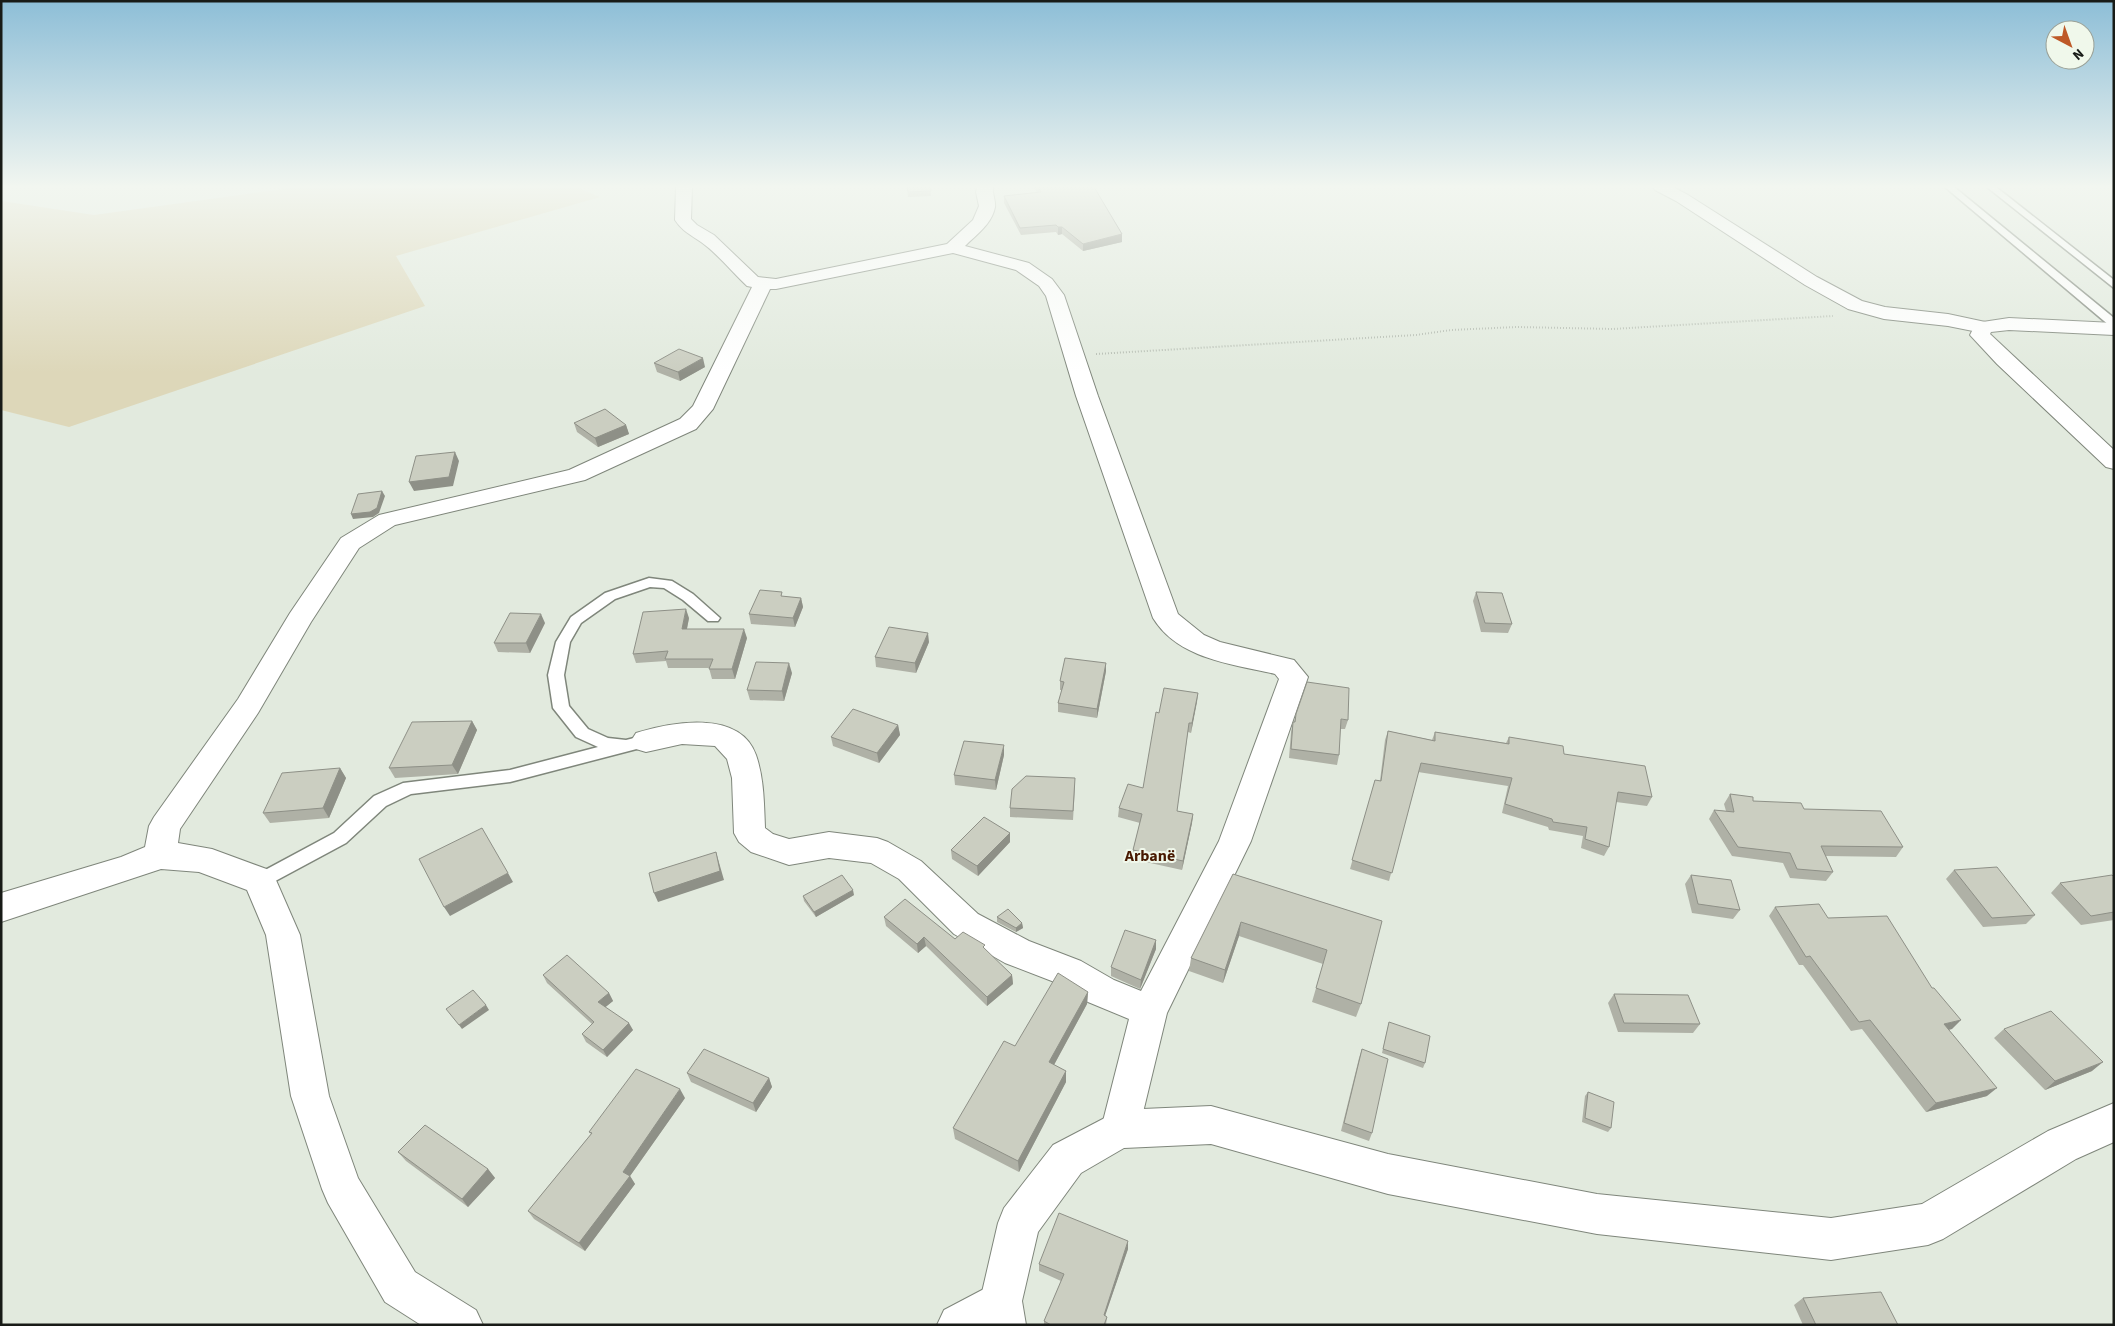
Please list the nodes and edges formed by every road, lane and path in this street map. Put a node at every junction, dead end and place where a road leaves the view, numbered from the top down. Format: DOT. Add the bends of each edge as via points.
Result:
graph roads {
  1 [pos="718,249"];
  2 [pos="949,249"];
  3 [pos="957,249"];
  4 [pos="1761,249"];
  5 [pos="2024,249"];
  6 [pos="2069,249"];
  7 [pos="763,284"];
  8 [pos="2114,285"];
  9 [pos="1855,305"];
  10 [pos="2114,324"];
  11 [pos="1983,327"];
  12 [pos="2114,329"];
  13 [pos="1073,356"];
  14 [pos="2114,462"];
  15 [pos="713,618"];
  16 [pos="646,742"];
  17 [pos="159,856"];
  18 [pos="260,881"];
  19 [pos="1,908"];
  20 [pos="1149,1011"];
  21 [pos="2114,1122"];
  22 [pos="1120,1129"];
  23 [pos="1003,1313"];
  24 [pos="461,1325"];
  25 [pos="959,1325"];
  1 -- 7 [label="street" via="753,282"];
  2 -- 7 [label="street" via="867,268"];
  3 -- 13 [label="street" via="1022,265 1046,281 1055,295"];
  4 -- 9 [label="street"];
  5 -- 10 [label="lane"];
  6 -- 8 [label="lane"];
  7 -- 17 [label="street" via="702,409 688,424 577,476 387,520 350,543 299,619 248,706 165,826"];
  9 -- 11 [label="street" via="1884,313"];
  9 -- 13 [label="path" via="1845,315 1612,329 1516,327 1451,330 1416,335"];
  11 -- 12 [label="street" via="2009,324"];
  11 -- 14 [label="street" via="1980,335 1998,354"];
  13 -- 20 [label="street" via="1166,618 1194,642 1213,650 1284,667 1294,677 1235,841"];
  15 -- 16 [label="lane" via="667,584 649,582 610,596 576,620 563,642 556,675 561,708 582,733 606,744"];
  16 -- 18 [label="lane" via="510,776 409,788 380,801 340,838"];
  16 -- 20 [label="street" via="682,733 723,736 741,754 747,778 750,833 762,843 788,852 829,845 877,851 910,870 966,924 1017,952 1069,972 1101,991"];
  17 -- 18 [label="street" via="226,866"];
  17 -- 19 [label="street"];
  18 -- 24 [label="street" via="283,935 310,1096 342,1189 400,1287"];
  20 -- 22 [label="street"];
  21 -- 22 [label="street" via="2062,1145 1928,1224 1831,1239 1597,1214 1388,1174 1211,1125"];
  22 -- 23 [label="street" via="1068,1159 1019,1223"];
  23 -- 25 [label="street"];
}
